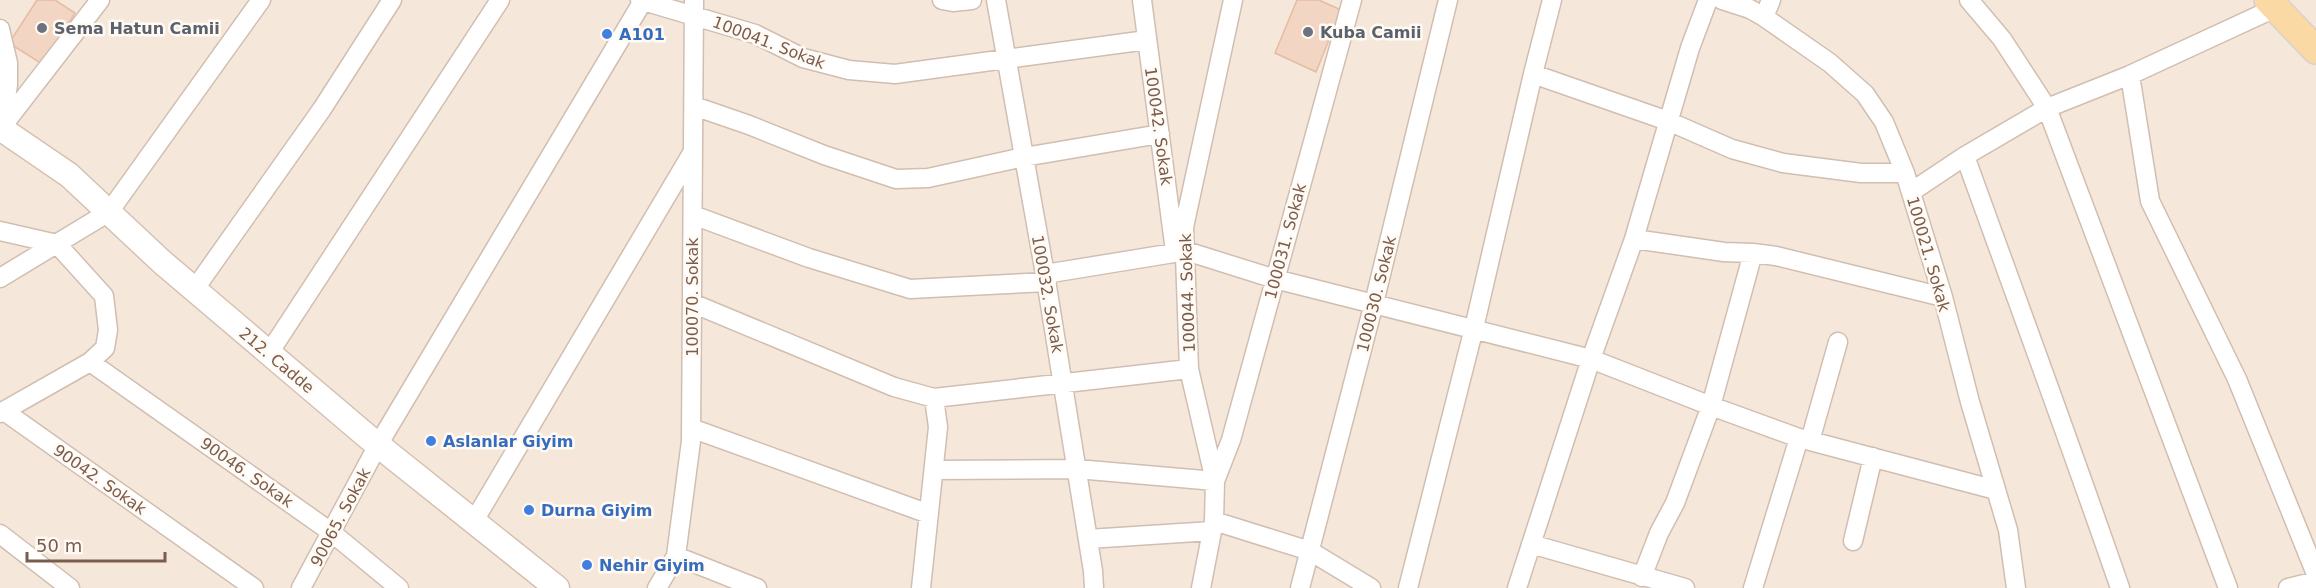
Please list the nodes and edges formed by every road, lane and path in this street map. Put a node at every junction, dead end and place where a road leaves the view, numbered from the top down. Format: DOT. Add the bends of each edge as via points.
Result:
graph roads {
  1 [pos="100,0"];
  2 [pos="261,0"];
  3 [pos="392,0"];
  4 [pos="500,0"];
  5 [pos="942,0"];
  6 [pos="972,0"];
  7 [pos="996,0"];
  8 [pos="1142,0"];
  9 [pos="1233,0"];
  10 [pos="1352,0"];
  11 [pos="1448,0"];
  12 [pos="1552,0"];
  13 [pos="1708,0"];
  14 [pos="1722,0"];
  15 [pos="1969,0"];
  16 [pos="642,1"];
  17 [pos="2272,4"];
  18 [pos="694,7"];
  19 [pos="1768,8"];
  20 [pos="0,29"];
  21 [pos="1147,40"];
  22 [pos="2316,50"];
  23 [pos="1007,59"];
  24 [pos="1533,74"];
  25 [pos="2130,75"];
  26 [pos="694,106"];
  27 [pos="2047,108"];
  28 [pos="1668,121"];
  29 [pos="1,128"];
  30 [pos="1160,134"];
  31 [pos="693,151"];
  32 [pos="1965,156"];
  33 [pos="1024,157"];
  34 [pos="1905,173"];
  35 [pos="1911,192"];
  36 [pos="109,212"];
  37 [pos="693,215"];
  38 [pos="0,231"];
  39 [pos="1634,239"];
  40 [pos="57,244"];
  41 [pos="1181,252"];
  42 [pos="1753,253"];
  43 [pos="0,278"];
  44 [pos="1046,278"];
  45 [pos="1275,279"];
  46 [pos="194,290"];
  47 [pos="1943,297"];
  48 [pos="692,303"];
  49 [pos="1374,303"];
  50 [pos="1474,328"];
  51 [pos="1838,342"];
  52 [pos="268,353"];
  53 [pos="1591,358"];
  54 [pos="90,362"];
  55 [pos="1190,369"];
  56 [pos="1063,382"];
  57 [pos="934,398"];
  58 [pos="1711,406"];
  59 [pos="2,412"];
  60 [pos="691,428"];
  61 [pos="1805,439"];
  62 [pos="378,446"];
  63 [pos="1873,457"];
  64 [pos="1077,469"];
  65 [pos="934,470"];
  66 [pos="1215,481"];
  67 [pos="1996,490"];
  68 [pos="929,514"];
  69 [pos="474,521"];
  70 [pos="1213,526"];
  71 [pos="332,532"];
  72 [pos="0,534"];
  73 [pos="1088,539"];
  74 [pos="1853,541"];
  75 [pos="1531,544"];
  76 [pos="1310,551"];
  77 [pos="676,556"];
  78 [pos="2316,574"];
  79 [pos="1642,577"];
  80 [pos="2316,581"];
  81 [pos="70,588"];
  82 [pos="254,588"];
  83 [pos="301,588"];
  84 [pos="399,588"];
  85 [pos="557,588"];
  86 [pos="657,588"];
  87 [pos="758,588"];
  88 [pos="921,588"];
  89 [pos="1094,588"];
  90 [pos="1201,588"];
  91 [pos="1300,588"];
  92 [pos="1371,588"];
  93 [pos="1408,588"];
  94 [pos="1516,588"];
  95 [pos="1685,588"];
  96 [pos="1754,588"];
  97 [pos="2016,588"];
  98 [pos="2120,588"];
  99 [pos="2228,588"];
  100 [pos="2288,588"];
  1 -- 29 [label="street"];
  2 -- 36 [label="street"];
  3 -- 46 [label="street" via="322,109"];
  4 -- 52 [label="street"];
  5 -- 6 [label="street"];
  7 -- 23 [label="street, 100032. Sokak"];
  8 -- 21 [label="street, 100042. Sokak"];
  9 -- 41 [label="street, 100044. Sokak"];
  10 -- 45 [label="street, 100031. Sokak"];
  11 -- 49 [label="street, 100030. Sokak"];
  12 -- 24 [label="street"];
  13 -- 28 [label="street"];
  14 -- 19 [label="street, 100021. Sokak" via="1750,9"];
  15 -- 27 [label="street" via="2002,39"];
  16 -- 18 [label="street, 100041. Sokak"];
  16 -- 62 [label="street, 90065. Sokak"];
  17 -- 22 [label="main road"];
  17 -- 25 [label="street"];
  18 -- 23 [label="street, 100041. Sokak" via="803,58 849,70 895,74"];
  18 -- 26 [label="street, 100070. Sokak"];
  19 -- 34 [label="street, 100021. Sokak" via="1865,94 1884,122"];
  20 -- 29 [label="street" via="8,63"];
  21 -- 23 [label="street, 100041. Sokak"];
  21 -- 30 [label="street, 100042. Sokak"];
  23 -- 33 [label="street, 100032. Sokak"];
  24 -- 28 [label="street"];
  24 -- 50 [label="street"];
  25 -- 27 [label="street"];
  25 -- 78 [label="street" via="2150,201 2237,379"];
  26 -- 31 [label="street, 100070. Sokak"];
  26 -- 33 [label="street" via="896,179 928,178"];
  27 -- 32 [label="street"];
  27 -- 99 [label="street"];
  28 -- 34 [label="street" via="1732,149 1783,163 1862,173"];
  28 -- 39 [label="street"];
  29 -- 36 [label="street, 212. Cadde" via="69,175"];
  30 -- 33 [label="street"];
  30 -- 41 [label="street, 100042. Sokak"];
  31 -- 37 [label="street, 100070. Sokak"];
  31 -- 69 [label="street"];
  32 -- 35 [label="street"];
  32 -- 98 [label="street"];
  33 -- 44 [label="street, 100032. Sokak"];
  34 -- 35 [label="street, 100021. Sokak"];
  35 -- 47 [label="street, 100021. Sokak"];
  36 -- 40 [label="street"];
  36 -- 46 [label="street, 212. Cadde"];
  37 -- 44 [label="street" via="809,258 910,289"];
  37 -- 48 [label="street, 100070. Sokak"];
  38 -- 40 [label="street"];
  39 -- 42 [label="street"];
  39 -- 53 [label="street"];
  40 -- 43 [label="street"];
  40 -- 54 [label="street" via="104,296 108,330 105,348"];
  41 -- 44 [label="street"];
  41 -- 45 [label="street"];
  41 -- 55 [label="street, 100044. Sokak"];
  42 -- 47 [label="street"];
  42 -- 58 [label="street"];
  44 -- 56 [label="street, 100032. Sokak"];
  45 -- 49 [label="street"];
  45 -- 66 [label="street, 100031. Sokak" via="1231,440"];
  46 -- 52 [label="street, 212. Cadde"];
  47 -- 67 [label="street, 100021. Sokak"];
  48 -- 57 [label="street" via="894,387"];
  48 -- 60 [label="street, 100070. Sokak"];
  49 -- 50 [label="street"];
  49 -- 76 [label="street, 100030. Sokak"];
  50 -- 53 [label="street"];
  50 -- 93 [label="street"];
  51 -- 61 [label="street"];
  52 -- 62 [label="street, 212. Cadde"];
  53 -- 58 [label="street"];
  53 -- 75 [label="street"];
  54 -- 59 [label="street"];
  54 -- 71 [label="street, 90046. Sokak"];
  55 -- 56 [label="street"];
  55 -- 66 [label="street, 100044. Sokak"];
  56 -- 57 [label="street"];
  56 -- 64 [label="street, 100032. Sokak"];
  57 -- 65 [label="street" via="938,427"];
  58 -- 61 [label="street"];
  58 -- 79 [label="street"];
  59 -- 82 [label="street, 90042. Sokak"];
  60 -- 68 [label="street"];
  60 -- 77 [label="street, 100070. Sokak"];
  61 -- 63 [label="street"];
  61 -- 96 [label="street"];
  62 -- 69 [label="street, 212. Cadde"];
  62 -- 71 [label="street, 90065. Sokak"];
  63 -- 67 [label="street"];
  63 -- 74 [label="street"];
  64 -- 65 [label="street"];
  64 -- 66 [label="street"];
  64 -- 73 [label="street, 100032. Sokak"];
  65 -- 68 [label="street"];
  66 -- 70 [label="street, 100044. Sokak"];
  67 -- 97 [label="street, 100021. Sokak"];
  68 -- 88 [label="street"];
  69 -- 85 [label="street, 212. Cadde"];
  70 -- 73 [label="street"];
  70 -- 76 [label="street"];
  70 -- 90 [label="street, 100044. Sokak"];
  71 -- 83 [label="street, 90065. Sokak"];
  71 -- 84 [label="street, 90046. Sokak"];
  72 -- 81 [label="street"];
  73 -- 89 [label="street, 100032. Sokak"];
  75 -- 79 [label="street"];
  75 -- 94 [label="street"];
  76 -- 91 [label="street, 100030. Sokak"];
  76 -- 92 [label="street"];
  77 -- 86 [label="street, 100070. Sokak"];
  77 -- 87 [label="street"];
  79 -- 95 [label="street"];
  80 -- 100 [label="street"];
}
